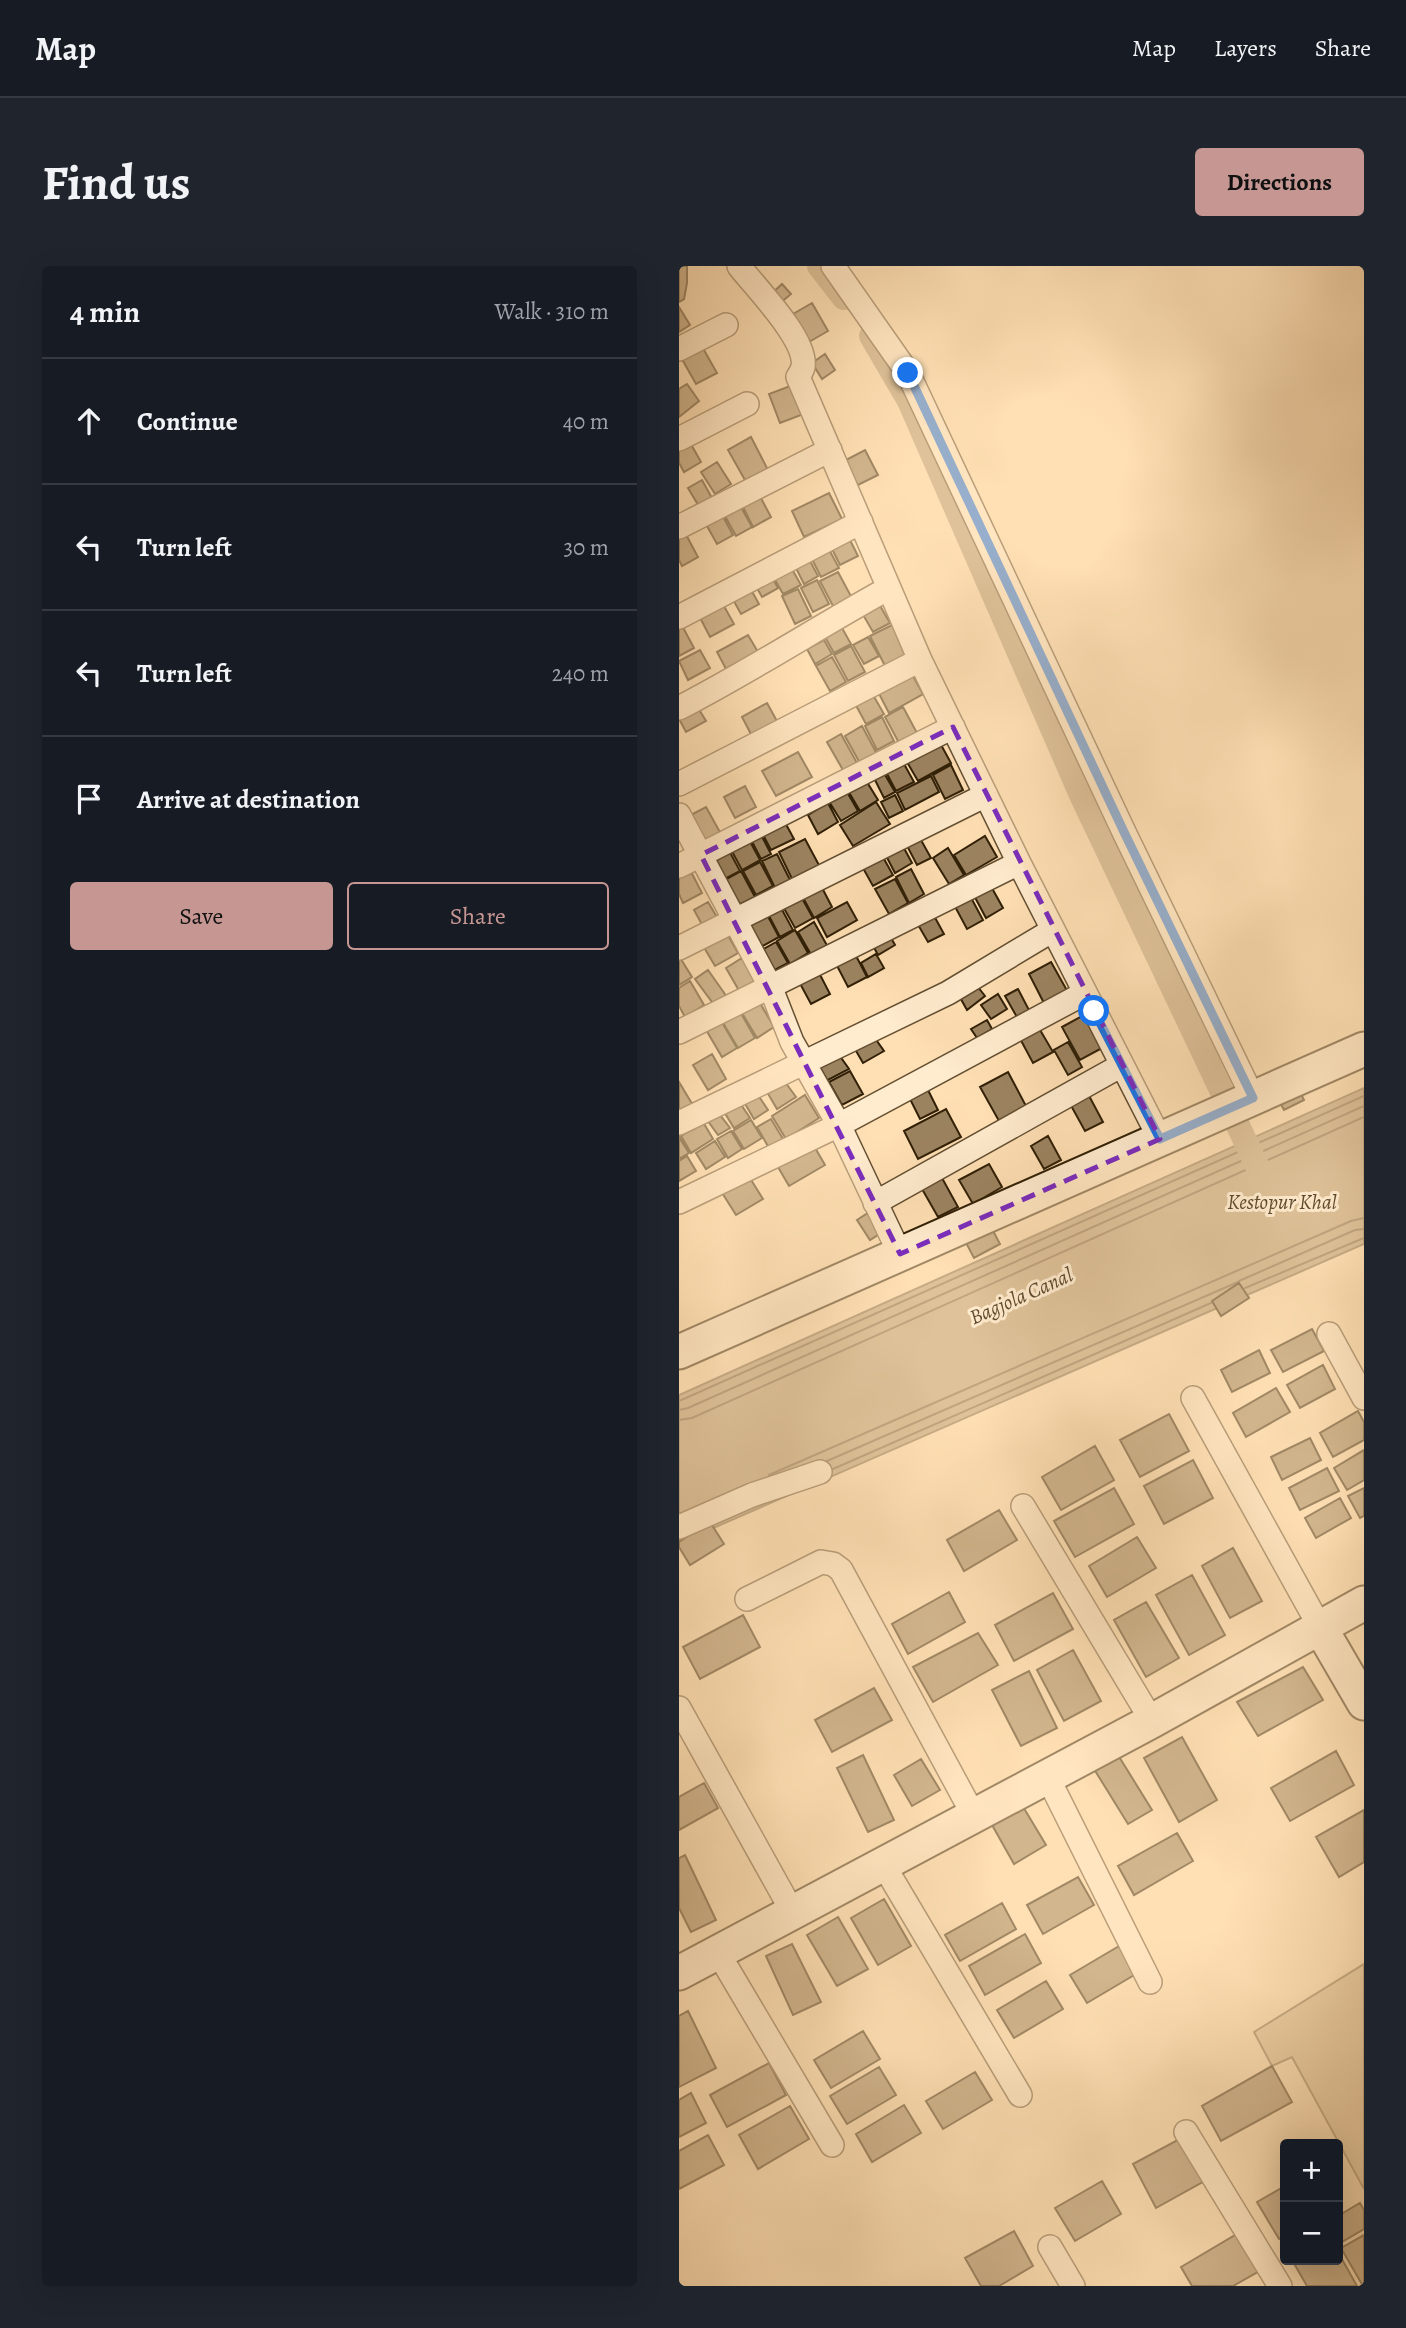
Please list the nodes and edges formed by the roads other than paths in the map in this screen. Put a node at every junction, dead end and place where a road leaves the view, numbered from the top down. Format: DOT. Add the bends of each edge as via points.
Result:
graph roads {
  1 [pos="739,266"];
  2 [pos="834,266"];
  3 [pos="726,325"];
  4 [pos="679,349"];
  5 [pos="747,404"];
  6 [pos="679,439"];
  7 [pos="830,450"];
  8 [pos="861,522"];
  9 [pos="679,527"];
  10 [pos="889,588"];
  11 [pos="679,617"];
  12 [pos="920,660"];
  13 [pos="679,708"];
  14 [pos="953,727"];
  15 [pos="679,784"];
  16 [pos="986,795"];
  17 [pos="679,815"];
  18 [pos="701,855"];
  19 [pos="1019,863"];
  20 [pos="679,866"];
  21 [pos="735,920"];
  22 [pos="1053,930"];
  23 [pos="679,948"];
  24 [pos="770,986"];
  25 [pos="1085,993"];
  26 [pos="679,1032"];
  27 [pos="1364,1049"];
  28 [pos="806,1063"];
  29 [pos="1122,1065"];
  30 [pos="1246,1102"];
  31 [pos="679,1123"];
  32 [pos="839,1125"];
  33 [pos="1160,1139"];
  34 [pos="679,1202"];
  35 [pos="876,1203"];
  36 [pos="900,1254"];
  37 [pos="1329,1334"];
  38 [pos="679,1352"];
  39 [pos="1193,1398"];
  40 [pos="1364,1398"];
  41 [pos="820,1472"];
  42 [pos="1023,1506"];
  43 [pos="679,1527"];
  44 [pos="747,1599"];
  45 [pos="1364,1603"];
  46 [pos="1321,1629"];
  47 [pos="1364,1703"];
  48 [pos="679,1708"];
  49 [pos="1152,1721"];
  50 [pos="1048,1776"];
  51 [pos="974,1816"];
  52 [pos="883,1864"];
  53 [pos="792,1911"];
  54 [pos="717,1951"];
  55 [pos="679,1973"];
  56 [pos="1150,1982"];
  57 [pos="1020,2095"];
  58 [pos="1186,2132"];
  59 [pos="832,2145"];
  60 [pos="1050,2247"];
  61 [pos="1073,2286"];
  62 [pos="1280,2286"];
  1 -- 7 [label="street" via="799,346 803,367 798,377"];
  2 -- 30 [label="street" via="908,373"];
  3 -- 4 [label="street"];
  5 -- 6 [label="street"];
  7 -- 8 [label="street"];
  7 -- 9 [label="street"];
  8 -- 10 [label="street"];
  8 -- 11 [label="street"];
  10 -- 12 [label="street"];
  10 -- 13 [label="street"];
  12 -- 14 [label="street"];
  12 -- 15 [label="street"];
  14 -- 16 [label="street"];
  14 -- 18 [label="street"];
  16 -- 19 [label="street"];
  16 -- 21 [label="street"];
  17 -- 18 [label="street"];
  18 -- 20 [label="street"];
  18 -- 21 [label="street"];
  19 -- 22 [label="street"];
  19 -- 24 [label="street"];
  21 -- 23 [label="street"];
  21 -- 24 [label="street"];
  22 -- 25 [label="street"];
  22 -- 28 [label="street" via="948,993"];
  24 -- 26 [label="street"];
  24 -- 28 [label="street" via="792,1042"];
  25 -- 29 [label="street"];
  25 -- 32 [label="street"];
  27 -- 30 [label="street"];
  28 -- 31 [label="street"];
  28 -- 32 [label="street"];
  29 -- 33 [label="street"];
  29 -- 35 [label="street"];
  30 -- 33 [label="street"];
  32 -- 34 [label="street"];
  32 -- 35 [label="street"];
  33 -- 36 [label="street"];
  35 -- 36 [label="street"];
  36 -- 38 [label="street"];
  37 -- 40 [label="street"];
  39 -- 46 [label="street"];
  41 -- 43 [label="street"];
  42 -- 49 [label="street"];
  44 -- 51 [label="street" via="821,1562 841,1570"];
  45 -- 46 [label="street"];
  46 -- 47 [label="street"];
  46 -- 49 [label="street"];
  48 -- 53 [label="street"];
  49 -- 50 [label="street"];
  50 -- 51 [label="street"];
  50 -- 56 [label="street"];
  51 -- 52 [label="street"];
  52 -- 53 [label="street"];
  52 -- 57 [label="street"];
  53 -- 54 [label="street"];
  54 -- 55 [label="street"];
  54 -- 59 [label="street"];
  58 -- 62 [label="street"];
  60 -- 61 [label="street"];
}
